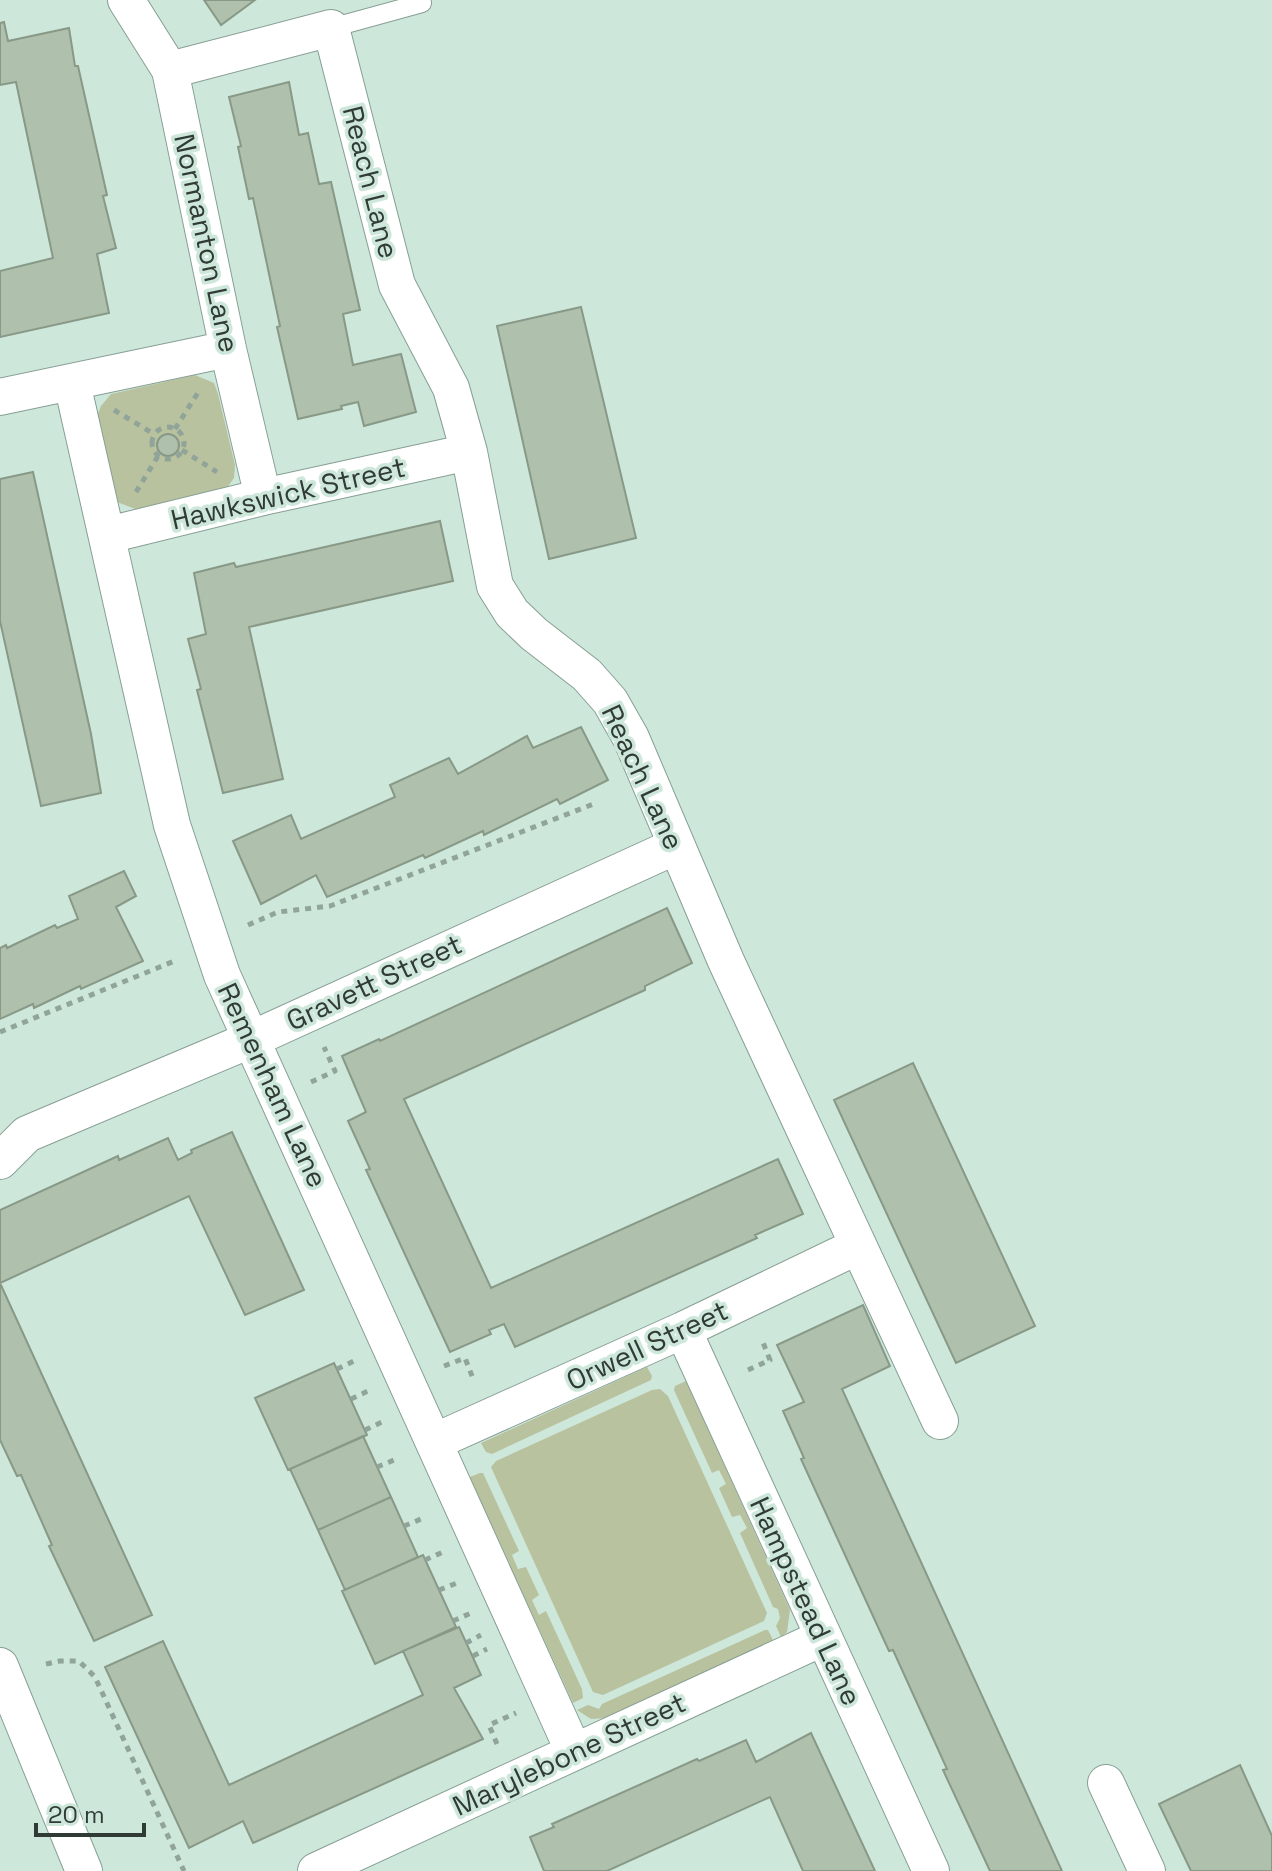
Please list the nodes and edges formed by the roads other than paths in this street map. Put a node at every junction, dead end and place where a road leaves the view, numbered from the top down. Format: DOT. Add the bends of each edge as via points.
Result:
graph roads {
  1 [pos="126,0"];
  2 [pos="422,3"];
  3 [pos="331,28"];
  4 [pos="170,70"];
  5 [pos="228,349"];
  6 [pos="72,383"];
  7 [pos="0,397"];
  8 [pos="469,452"];
  9 [pos="263,497"];
  10 [pos="108,535"];
  11 [pos="676,846"];
  12 [pos="250,1040"];
  13 [pos="13,1133"];
  14 [pos="0,1161"];
  15 [pos="858,1246"];
  16 [pos="683,1330"];
  17 [pos="940,1421"];
  18 [pos="434,1442"];
  19 [pos="822,1638"];
  20 [pos="0,1666"];
  21 [pos="574,1752"];
  22 [pos="1106,1783"];
  23 [pos="84,1871"];
  24 [pos="316,1871"];
  25 [pos="931,1871"];
  26 [pos="1147,1871"];
  1 -- 4 [label="street, Normanton Lane"];
  2 -- 3 [label="lane"];
  3 -- 4 [label="street"];
  3 -- 8 [label="street, Reach Lane" via="397,285 451,388"];
  4 -- 5 [label="street, Normanton Lane"];
  5 -- 6 [label="street"];
  5 -- 9 [label="street, Normanton Lane"];
  6 -- 7 [label="street"];
  6 -- 10 [label="street, Remenham Lane"];
  8 -- 9 [label="street, Hawkswick Street"];
  8 -- 11 [label="street, Reach Lane" via="495,586 512,613 610,701"];
  9 -- 10 [label="street, Hawkswick Street"];
  10 -- 12 [label="street, Remenham Lane" via="172,825 222,975"];
  11 -- 12 [label="street, Gravett Street"];
  11 -- 15 [label="street, Reach Lane"];
  12 -- 13 [label="street, Gravett Street"];
  12 -- 18 [label="street, Remenham Lane"];
  13 -- 14 [label="street, Gravett Street"];
  15 -- 16 [label="street, Orwell Street"];
  15 -- 17 [label="street, Reach Lane"];
  16 -- 18 [label="street, Orwell Street"];
  16 -- 19 [label="street, Hampstead Lane"];
  18 -- 21 [label="street, Remenham Lane"];
  19 -- 21 [label="street, Marylebone Street"];
  19 -- 25 [label="street, Hampstead Lane"];
  20 -- 23 [label="street"];
  21 -- 24 [label="street, Marylebone Street"];
  22 -- 26 [label="street"];
}
